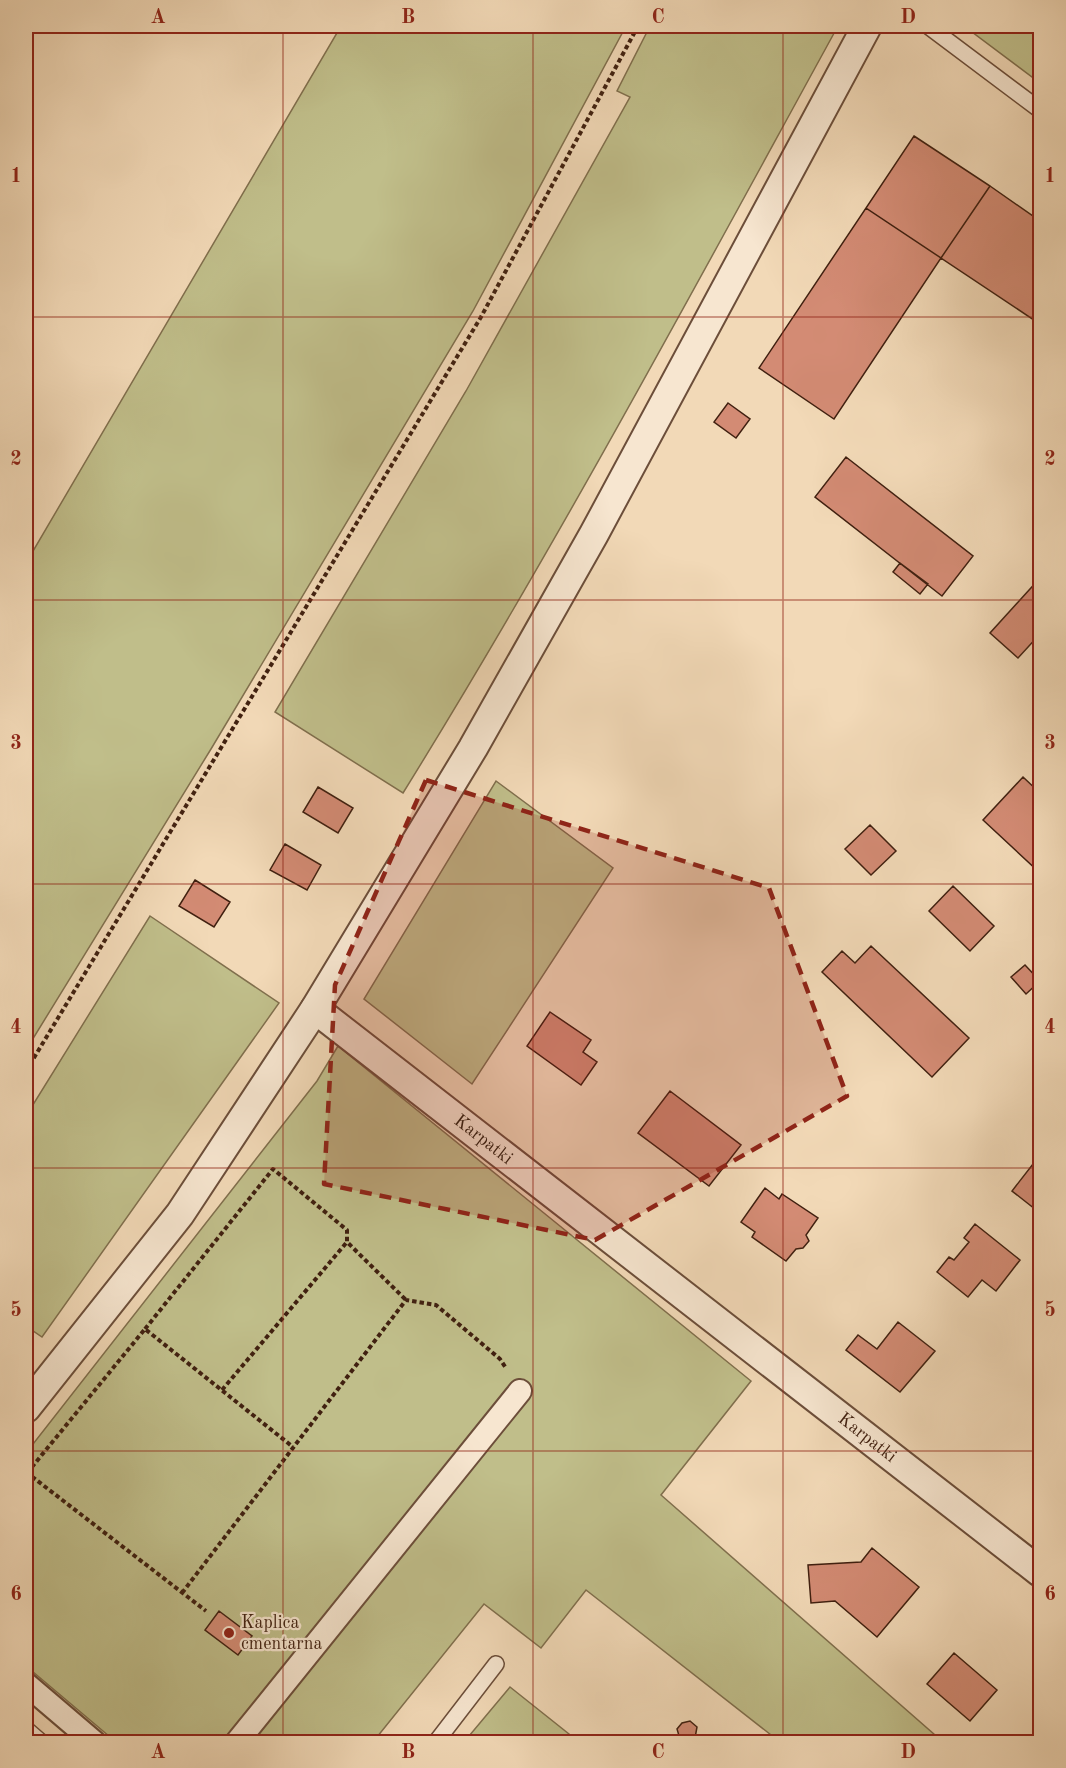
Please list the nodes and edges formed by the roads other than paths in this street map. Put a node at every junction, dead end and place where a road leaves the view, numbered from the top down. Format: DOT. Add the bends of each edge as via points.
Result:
graph roads {
  1 [pos="867,26"];
  2 [pos="928,26"];
  3 [pos="1041,110"];
  4 [pos="315,1009"];
  5 [pos="520,1391"];
  6 [pos="26,1408"];
  7 [pos="1041,1572"];
  8 [pos="496,1664"];
  9 [pos="26,1684"];
  10 [pos="26,1729"];
  11 [pos="41,1743"];
  12 [pos="94,1743"];
  13 [pos="237,1743"];
  14 [pos="436,1743"];
  1 -- 4 [label="street" via="594,534 473,748"];
  2 -- 3 [label="lane"];
  4 -- 6 [label="street" via="180,1214"];
  4 -- 7 [label="street, Karpatki"];
  5 -- 13 [label="street"];
  8 -- 14 [label="lane"];
  9 -- 12 [label="street"];
  10 -- 11 [label="lane"];
}
